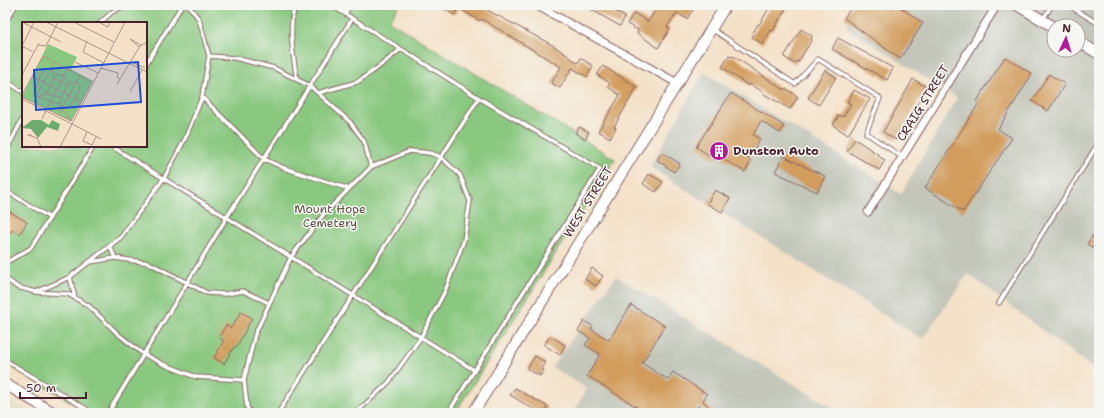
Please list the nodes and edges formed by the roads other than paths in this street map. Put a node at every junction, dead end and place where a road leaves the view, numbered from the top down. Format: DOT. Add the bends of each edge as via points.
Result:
graph roads {
  1 [pos="16,5"];
  2 [pos="126,5"];
  3 [pos="182,5"];
  4 [pos="188,5"];
  5 [pos="295,5"];
  6 [pos="331,5"];
  7 [pos="350,5"];
  8 [pos="536,5"];
  9 [pos="726,5"];
  10 [pos="997,5"];
  11 [pos="1017,5"];
  12 [pos="1052,5"];
  13 [pos="1068,5"];
  14 [pos="345,14"];
  15 [pos="352,18"];
  16 [pos="1043,20"];
  17 [pos="5,22"];
  18 [pos="101,22"];
  19 [pos="1046,22"];
  20 [pos="1099,24"];
  21 [pos="711,28"];
  22 [pos="1086,46"];
  23 [pos="400,49"];
  24 [pos="1099,54"];
  25 [pos="210,56"];
  26 [pos="147,62"];
  27 [pos="5,80"];
  28 [pos="297,80"];
  29 [pos="677,83"];
  30 [pos="310,86"];
  31 [pos="22,91"];
  32 [pos="318,93"];
  33 [pos="202,97"];
  34 [pos="479,98"];
  35 [pos="22,120"];
  36 [pos="1099,142"];
  37 [pos="93,147"];
  38 [pos="113,147"];
  39 [pos="5,153"];
  40 [pos="441,157"];
  41 [pos="902,157"];
  42 [pos="264,159"];
  43 [pos="371,167"];
  44 [pos="164,178"];
  45 [pos="349,189"];
  46 [pos="5,190"];
  47 [pos="868,212"];
  48 [pos="227,217"];
  49 [pos="50,218"];
  50 [pos="110,246"];
  51 [pos="5,257"];
  52 [pos="291,257"];
  53 [pos="115,258"];
  54 [pos="7,262"];
  55 [pos="89,262"];
  56 [pos="70,277"];
  57 [pos="5,278"];
  58 [pos="186,283"];
  59 [pos="36,292"];
  60 [pos="353,295"];
  61 [pos="75,298"];
  62 [pos="269,303"];
  63 [pos="999,303"];
  64 [pos="421,338"];
  65 [pos="143,354"];
  66 [pos="5,360"];
  67 [pos="474,370"];
  68 [pos="244,380"];
  69 [pos="5,384"];
  70 [pos="54,413"];
  71 [pos="94,413"];
  72 [pos="108,413"];
  73 [pos="250,413"];
  74 [pos="278,413"];
  75 [pos="356,413"];
  76 [pos="448,413"];
  77 [pos="473,413"];
  1 -- 17 [label="lane"];
  2 -- 18 [label="lane" via="112,12"];
  3 -- 26 [label="lane"];
  4 -- 25 [label="lane" via="199,19"];
  5 -- 28 [label="lane" via="292,18 292,49"];
  6 -- 14 [label="lane"];
  7 -- 14 [label="lane"];
  8 -- 29 [label="street"];
  9 -- 21 [label="main road, WEST STREET"];
  10 -- 41 [label="street, CRAIG STREET"];
  11 -- 16 [label="main road"];
  12 -- 16 [label="lane"];
  13 -- 20 [label="lane"];
  14 -- 15 [label="lane"];
  15 -- 23 [label="lane"];
  15 -- 30 [label="lane"];
  16 -- 19 [label="main road"];
  21 -- 29 [label="main road, WEST STREET"];
  21 -- 41 [label="lane" via="795,84 818,58 880,98 866,134"];
  22 -- 24 [label="main road"];
  23 -- 32 [label="lane" via="357,82"];
  23 -- 34 [label="lane"];
  25 -- 28 [label="lane" via="235,58 274,68"];
  25 -- 33 [label="lane"];
  27 -- 31 [label="lane"];
  28 -- 30 [label="lane"];
  29 -- 77 [label="main road, WEST STREET"];
  30 -- 32 [label="lane"];
  30 -- 42 [label="lane"];
  32 -- 43 [label="lane" via="350,122 364,141"];
  33 -- 42 [label="lane"];
  33 -- 44 [label="lane" via="185,140"];
  34 -- 40 [label="lane"];
  34 -- 67 [label="lane" via="600,169"];
  35 -- 39 [label="lane"];
  36 -- 63 [label="lane"];
  37 -- 49 [label="lane"];
  38 -- 44 [label="lane"];
  40 -- 43 [label="lane" via="410,151"];
  40 -- 60 [label="lane"];
  40 -- 64 [label="lane" via="460,175 470,201 464,240 445,292"];
  41 -- 47 [label="street, CRAIG STREET"];
  42 -- 45 [label="lane"];
  42 -- 48 [label="lane"];
  43 -- 45 [label="lane"];
  44 -- 48 [label="lane"];
  44 -- 50 [label="lane" via="121,237"];
  45 -- 52 [label="lane" via="324,214"];
  46 -- 49 [label="lane"];
  48 -- 52 [label="lane"];
  48 -- 58 [label="lane"];
  49 -- 54 [label="lane" via="32,248"];
  50 -- 53 [label="lane"];
  50 -- 55 [label="lane"];
  51 -- 54 [label="lane"];
  52 -- 60 [label="lane"];
  52 -- 62 [label="lane"];
  53 -- 55 [label="lane"];
  53 -- 58 [label="lane" via="149,264"];
  55 -- 56 [label="lane"];
  56 -- 59 [label="lane"];
  56 -- 61 [label="lane"];
  57 -- 59 [label="lane" via="17,286"];
  58 -- 62 [label="lane" via="207,293 243,291"];
  58 -- 65 [label="lane"];
  59 -- 61 [label="lane" via="68,294"];
  60 -- 64 [label="lane"];
  60 -- 74 [label="lane"];
  61 -- 65 [label="lane" via="89,306"];
  62 -- 68 [label="lane" via="255,334"];
  64 -- 67 [label="lane"];
  64 -- 75 [label="lane" via="389,382"];
  65 -- 68 [label="lane" via="196,377"];
  65 -- 72 [label="lane"];
  66 -- 71 [label="lane"];
  67 -- 76 [label="lane"];
  68 -- 73 [label="lane"];
  69 -- 70 [label="main road"];
}
